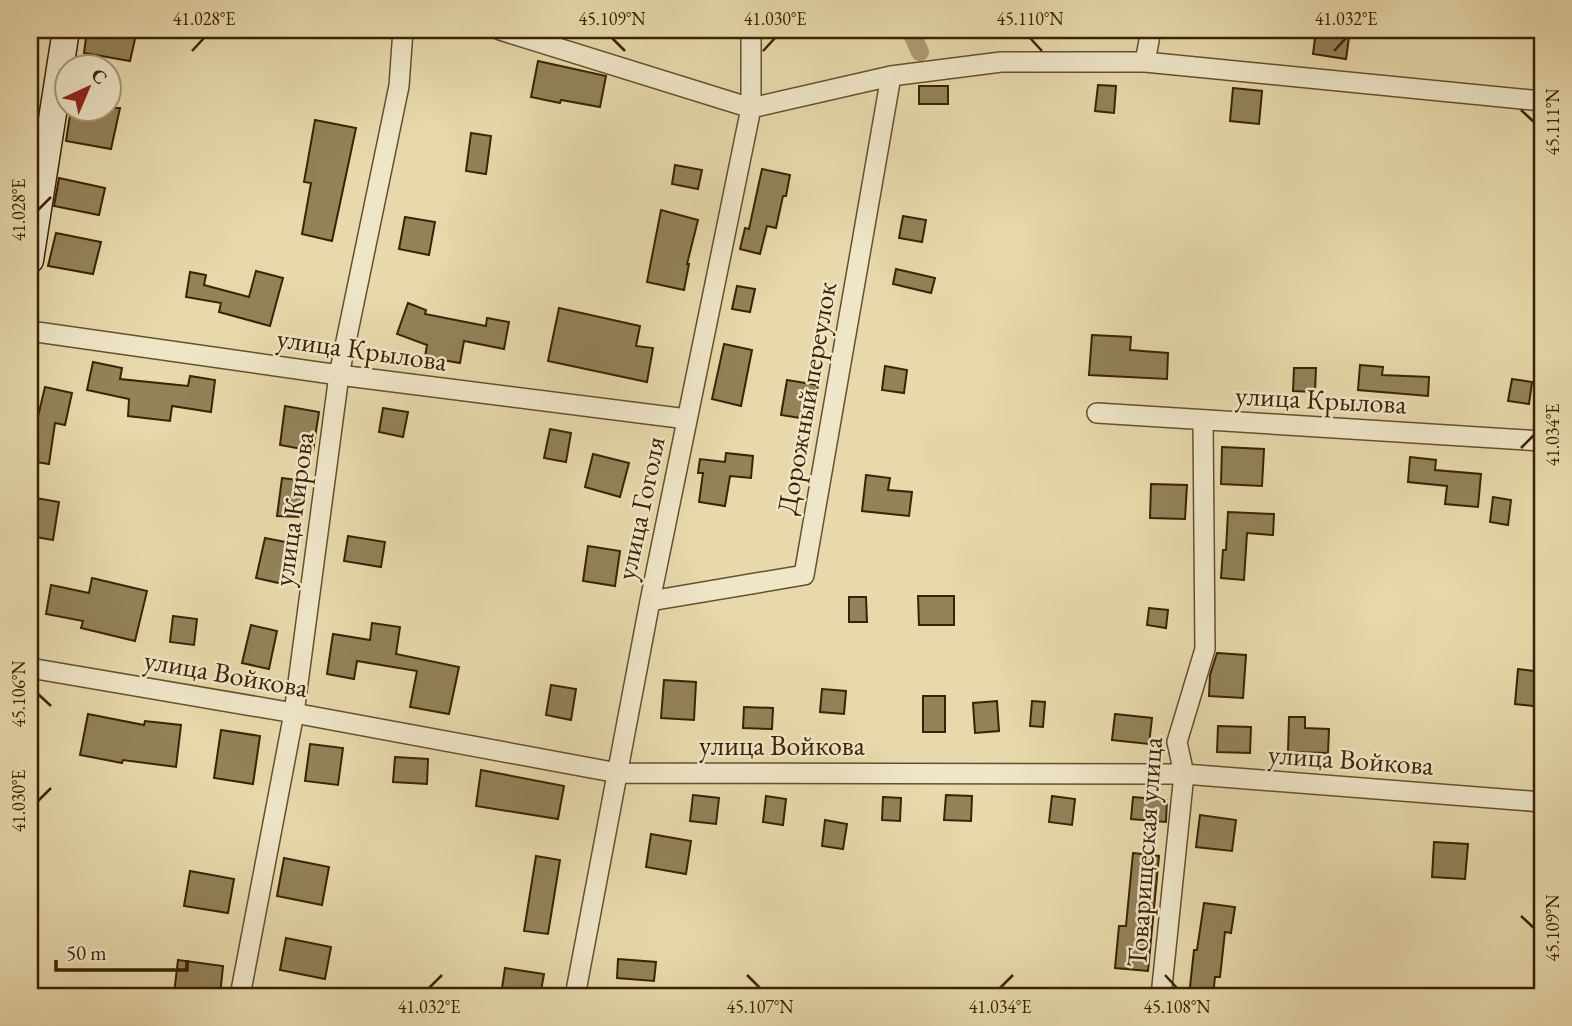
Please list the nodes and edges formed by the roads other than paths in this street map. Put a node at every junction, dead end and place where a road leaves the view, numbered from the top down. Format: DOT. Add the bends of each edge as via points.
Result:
graph roads {
  1 [pos="66,30"];
  2 [pos="403,30"];
  3 [pos="500,30"];
  4 [pos="751,30"];
  5 [pos="1151,30"];
  6 [pos="1145,62"];
  7 [pos="891,76"];
  8 [pos="1542,101"];
  9 [pos="751,108"];
  10 [pos="30,260"];
  11 [pos="30,331"];
  12 [pos="339,375"];
  13 [pos="1097,412"];
  14 [pos="687,419"];
  15 [pos="1203,420"];
  16 [pos="1542,440"];
  17 [pos="650,601"];
  18 [pos="30,668"];
  19 [pos="294,713"];
  20 [pos="618,773"];
  21 [pos="1184,774"];
  22 [pos="1542,802"];
  23 [pos="240,996"];
  24 [pos="575,996"];
  25 [pos="1161,996"];
  1 -- 10 [label="main road"];
  2 -- 12 [label="street, улица Кирова" via="400,86"];
  3 -- 9 [label="street"];
  4 -- 9 [label="street, улица Гоголя"];
  5 -- 6 [label="street"];
  6 -- 7 [label="street" via="1001,62"];
  6 -- 8 [label="street"];
  7 -- 9 [label="street"];
  7 -- 17 [label="street, Дорожный переулок" via="804,575"];
  9 -- 14 [label="street, улица Гоголя"];
  11 -- 12 [label="street, улица Крылова"];
  12 -- 14 [label="street, улица Крылова"];
  12 -- 19 [label="street, улица Кирова"];
  13 -- 15 [label="street, улица Крылова"];
  14 -- 17 [label="street, улица Гоголя"];
  15 -- 16 [label="street, улица Крылова"];
  15 -- 21 [label="street, Товарищеская улица" via="1205,649 1177,743"];
  17 -- 20 [label="street, улица Гоголя"];
  18 -- 19 [label="street, улица Войкова"];
  19 -- 20 [label="street, улица Войкова"];
  19 -- 23 [label="street, улица Кирова"];
  20 -- 21 [label="street, улица Войкова"];
  20 -- 24 [label="street, улица Гоголя"];
  21 -- 22 [label="street, улица Войкова"];
  21 -- 25 [label="street, Товарищеская улица"];
}
